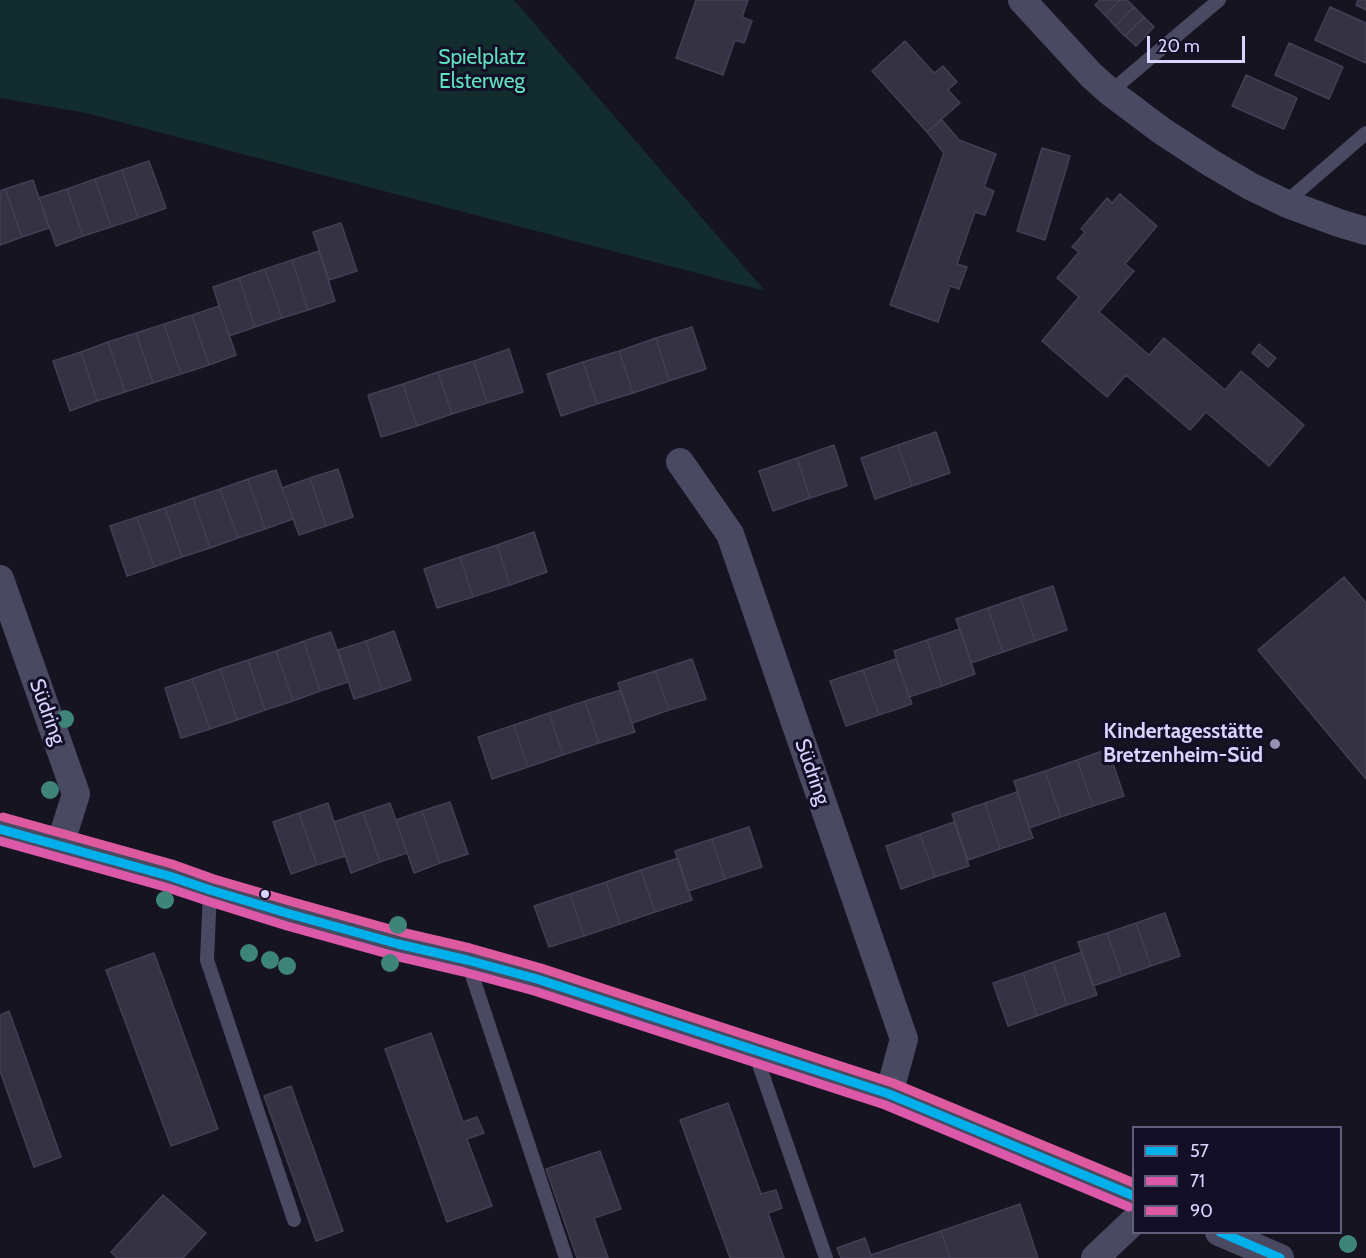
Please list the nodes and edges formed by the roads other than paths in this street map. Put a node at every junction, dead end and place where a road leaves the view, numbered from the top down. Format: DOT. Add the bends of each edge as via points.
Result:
graph roads {
  1 [pos="1022,0"];
  2 [pos="1219,0"];
  3 [pos="1110,92"];
  4 [pos="1366,133"];
  5 [pos="1285,203"];
  6 [pos="1366,231"];
  7 [pos="680,462"];
  8 [pos="0,579"];
  9 [pos="0,829"];
  10 [pos="60,844"];
  11 [pos="210,890"];
  12 [pos="467,960"];
  13 [pos="753,1050"];
  14 [pos="890,1094"];
  15 [pos="1132,1195"];
  16 [pos="294,1220"];
  17 [pos="1132,1223"];
  18 [pos="1222,1234"];
  19 [pos="567,1258"];
  20 [pos="826,1258"];
  21 [pos="1095,1258"];
  22 [pos="1280,1258"];
  1 -- 3 [label="street"];
  2 -- 3 [label="lane"];
  3 -- 5 [label="street" via="1211,163"];
  4 -- 5 [label="lane"];
  5 -- 6 [label="street"];
  7 -- 14 [label="street, Südring" via="730,534 904,1038"];
  8 -- 10 [label="street, Südring" via="76,794"];
  9 -- 10 [label="street"];
  10 -- 11 [label="street"];
  11 -- 12 [label="street"];
  11 -- 16 [label="lane" via="207,960"];
  12 -- 13 [label="street"];
  12 -- 19 [label="lane"];
  13 -- 14 [label="street"];
  13 -- 20 [label="lane"];
  14 -- 15 [label="street"];
  17 -- 21 [label="street"];
  18 -- 22 [label="street"];
}
